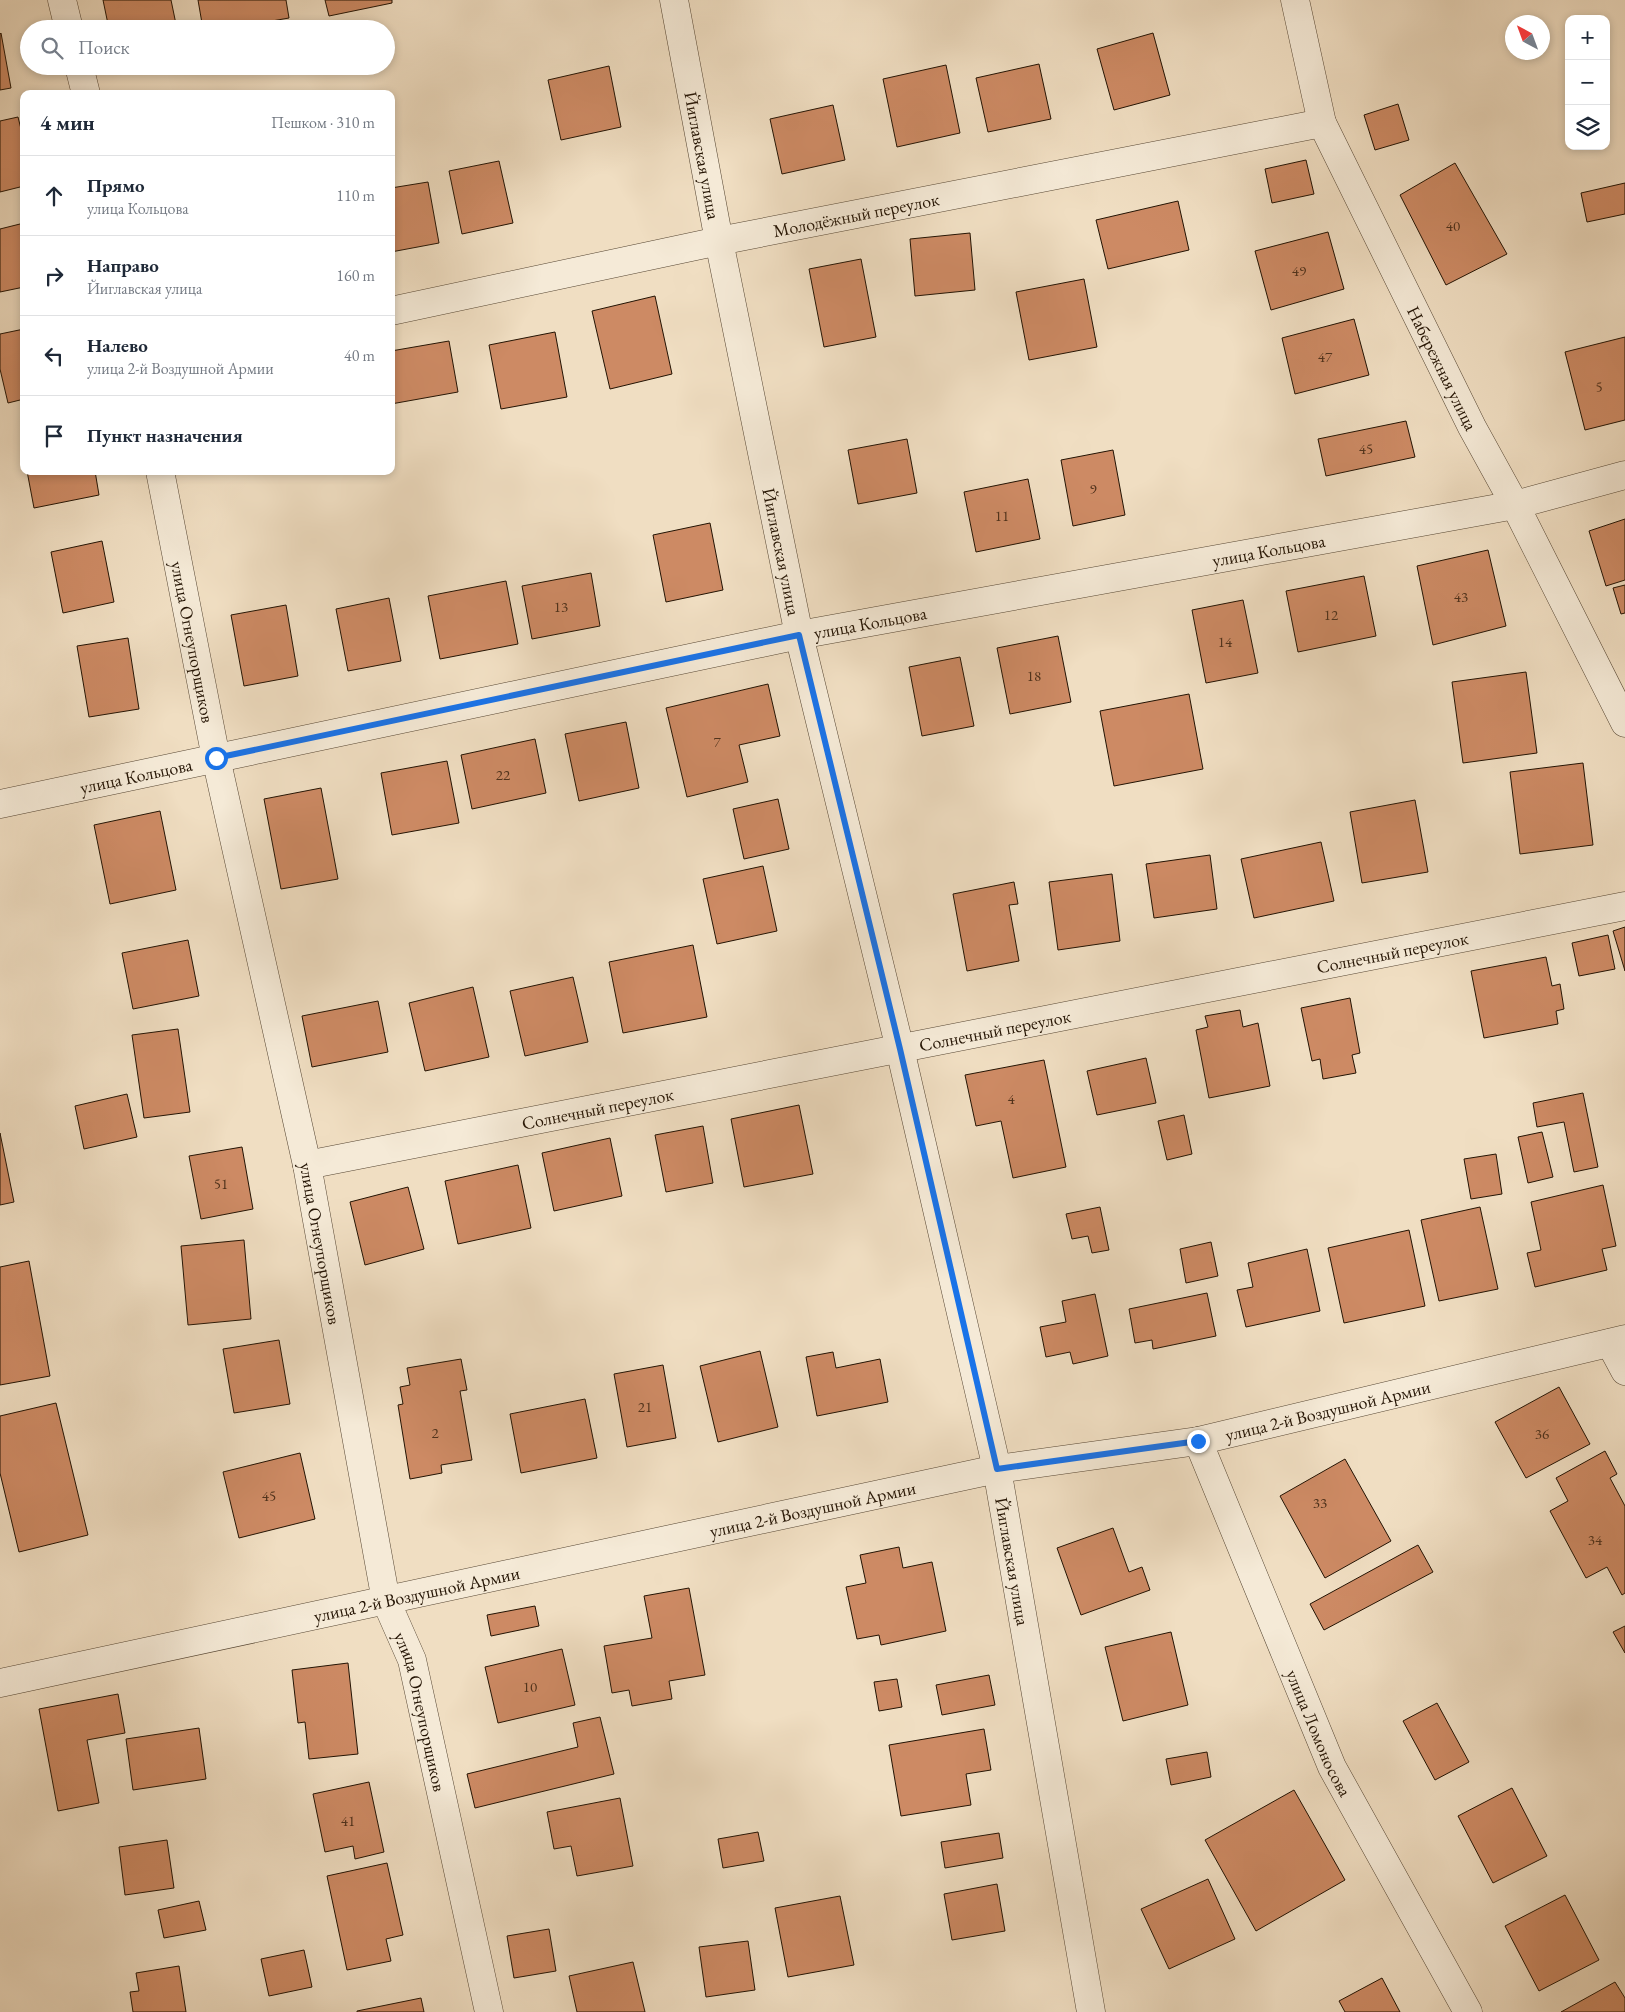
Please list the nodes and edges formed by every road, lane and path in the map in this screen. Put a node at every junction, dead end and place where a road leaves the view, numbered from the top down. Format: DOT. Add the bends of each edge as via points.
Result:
graph roads {
  1 [pos="62,0"];
  2 [pos="674,0"];
  3 [pos="1295,0"];
  4 [pos="67,20"];
  5 [pos="81,75"];
  6 [pos="85,90"];
  7 [pos="1322,123"];
  8 [pos="719,241"];
  9 [pos="395,310"];
  10 [pos="161,475"];
  11 [pos="1625,475"];
  12 [pos="1515,505"];
  13 [pos="799,635"];
  14 [pos="1625,723"];
  15 [pos="216,758"];
  16 [pos="0,804"];
  17 [pos="1625,906"];
  18 [pos="900,1049"];
  19 [pos="307,1166"];
  20 [pos="1618,1341"];
  21 [pos="1625,1371"];
  22 [pos="1198,1441"];
  23 [pos="997,1469"];
  24 [pos="386,1601"];
  25 [pos="0,1682"];
  26 [pos="489,2012"];
  27 [pos="1091,2012"];
  28 [pos="1468,2012"];
  1 -- 4 [label="street"];
  2 -- 8 [label="street, Йиглавская улица"];
  3 -- 7 [label="street, Набережная улица"];
  5 -- 6 [label="street"];
  7 -- 8 [label="street, Молодёжный переулок"];
  7 -- 12 [label="street, Набережная улица" via="1472,428"];
  8 -- 9 [label="street, Молодёжный переулок"];
  8 -- 13 [label="street, Йиглавская улица"];
  10 -- 15 [label="street, улица Огнеупорщиков"];
  11 -- 12 [label="street, улица Кольцова"];
  12 -- 13 [label="street, улица Кольцова"];
  12 -- 14 [label="street, Набережная улица"];
  13 -- 15 [label="street, улица Кольцова"];
  13 -- 18 [label="street, Йиглавская улица"];
  15 -- 16 [label="street, улица Кольцова"];
  15 -- 19 [label="street, улица Огнеупорщиков"];
  17 -- 18 [label="street, Солнечный переулок"];
  18 -- 19 [label="street, Солнечный переулок"];
  18 -- 23 [label="street, Йиглавская улица"];
  19 -- 24 [label="street, улица Огнеупорщиков"];
  20 -- 21 [label="street"];
  20 -- 22 [label="street, улица 2-й Воздушной Армии"];
  22 -- 23 [label="street, улица 2-й Воздушной Армии"];
  22 -- 28 [label="street, улица Ломоносова" via="1332,1767"];
  23 -- 24 [label="street, улица 2-й Воздушной Армии"];
  23 -- 27 [label="street, Йиглавская улица"];
  24 -- 25 [label="street, улица 2-й Воздушной Армии"];
  24 -- 26 [label="street, улица Огнеупорщиков" via="412,1660"];
}
